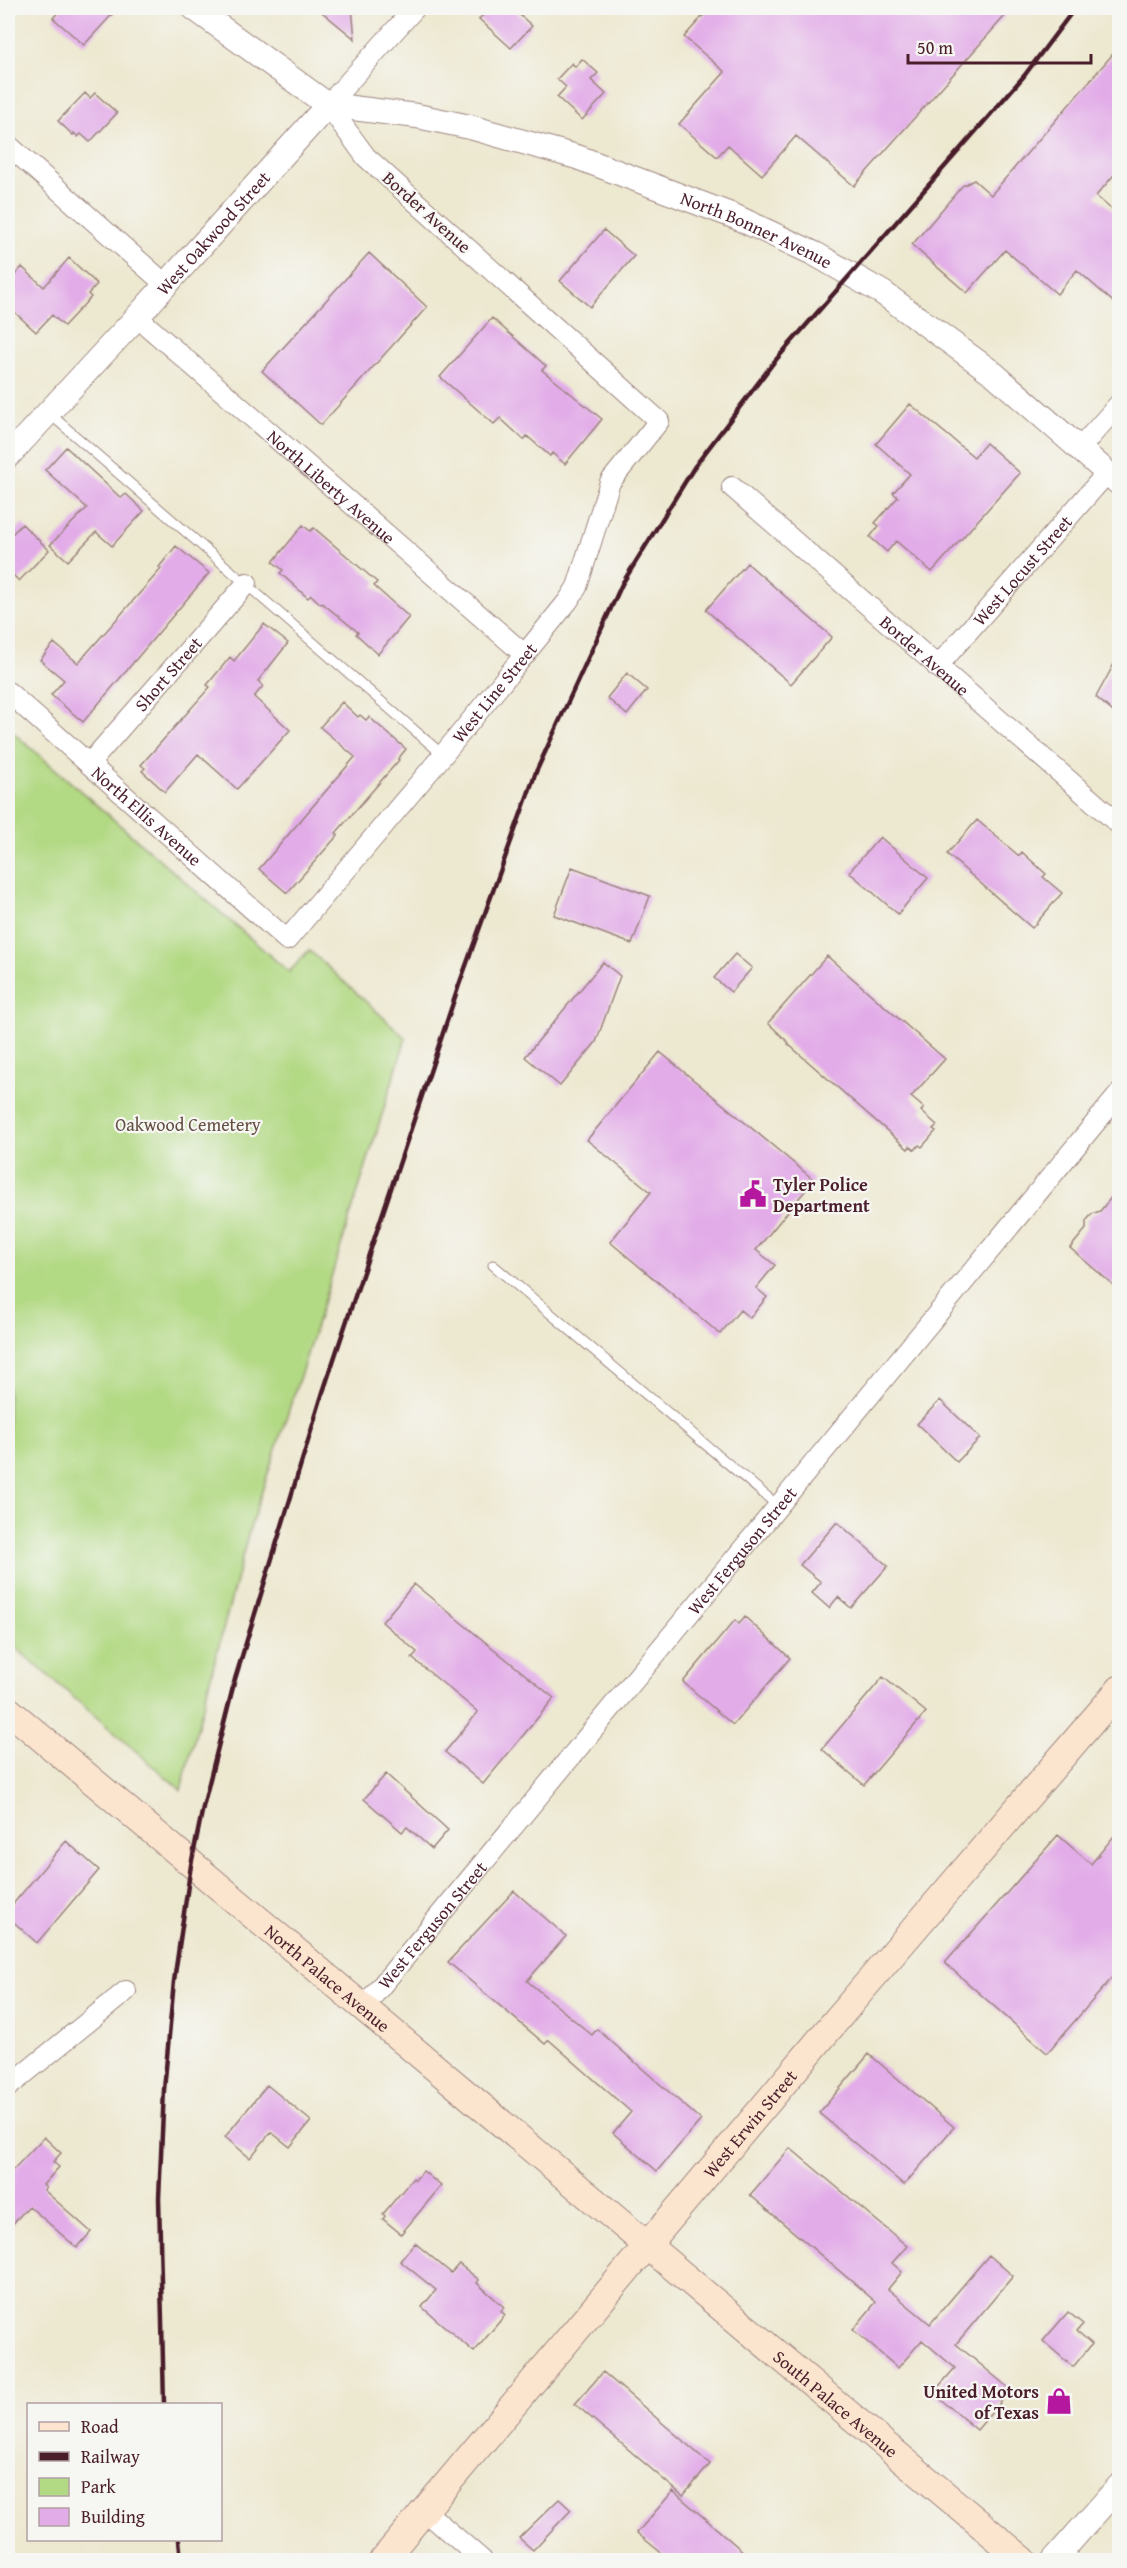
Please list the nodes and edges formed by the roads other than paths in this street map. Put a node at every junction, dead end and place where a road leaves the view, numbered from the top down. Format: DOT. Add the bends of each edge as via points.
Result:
graph roads {
  1 [pos="194,8"];
  2 [pos="415,8"];
  3 [pos="328,105"];
  4 [pos="8,145"];
  5 [pos="165,284"];
  6 [pos="137,317"];
  7 [pos="1119,403"];
  8 [pos="48,412"];
  9 [pos="659,422"];
  10 [pos="1080,448"];
  11 [pos="8,456"];
  12 [pos="1113,478"];
  13 [pos="732,487"];
  14 [pos="247,584"];
  15 [pos="525,655"];
  16 [pos="937,667"];
  17 [pos="8,692"];
  18 [pos="443,755"];
  19 [pos="89,764"];
  20 [pos="1119,825"];
  21 [pos="287,940"];
  22 [pos="1119,1093"];
  23 [pos="493,1265"];
  24 [pos="777,1505"];
  25 [pos="1119,1689"];
  26 [pos="8,1710"];
  27 [pos="126,1991"];
  28 [pos="363,2008"];
  29 [pos="8,2087"];
  30 [pos="648,2246"];
  31 [pos="1119,2485"];
  32 [pos="425,2511"];
  33 [pos="383,2560"];
  34 [pos="482,2560"];
  35 [pos="1023,2560"];
  36 [pos="1054,2560"];
  1 -- 3 [label="street, Border Avenue"];
  2 -- 3 [label="street, West Oakwood Street"];
  3 -- 5 [label="street, West Oakwood Street"];
  3 -- 9 [label="street, Border Avenue" via="366,157"];
  3 -- 10 [label="street, North Bonner Avenue" via="470,127 577,157 736,217 815,254 883,293 994,374"];
  4 -- 5 [label="street"];
  5 -- 6 [label="street, West Oakwood Street"];
  6 -- 8 [label="street, West Oakwood Street"];
  6 -- 15 [label="street, North Liberty Avenue"];
  7 -- 10 [label="street"];
  8 -- 11 [label="street, West Oakwood Street"];
  8 -- 14 [label="lane"];
  9 -- 15 [label="street, West Line Street" via="610,482 577,586"];
  10 -- 12 [label="street, North Bonner Avenue"];
  12 -- 16 [label="street, West Locust Street"];
  13 -- 16 [label="street, Border Avenue"];
  14 -- 18 [label="lane"];
  14 -- 19 [label="street, Short Street"];
  15 -- 18 [label="street, West Line Street"];
  16 -- 20 [label="street, Border Avenue"];
  17 -- 19 [label="street, North Ellis Avenue"];
  18 -- 21 [label="street, West Line Street"];
  19 -- 21 [label="street, North Ellis Avenue"];
  22 -- 24 [label="street, West Ferguson Street"];
  23 -- 24 [label="lane"];
  24 -- 28 [label="street, West Ferguson Street"];
  25 -- 30 [label="main road, West Erwin Street"];
  26 -- 28 [label="main road, North Palace Avenue"];
  27 -- 29 [label="street"];
  28 -- 30 [label="main road, North Palace Avenue"];
  30 -- 32 [label="main road, West Erwin Street"];
  30 -- 35 [label="main road, South Palace Avenue"];
  31 -- 36 [label="street"];
  32 -- 33 [label="main road, West Erwin Street"];
  32 -- 34 [label="street"];
}
